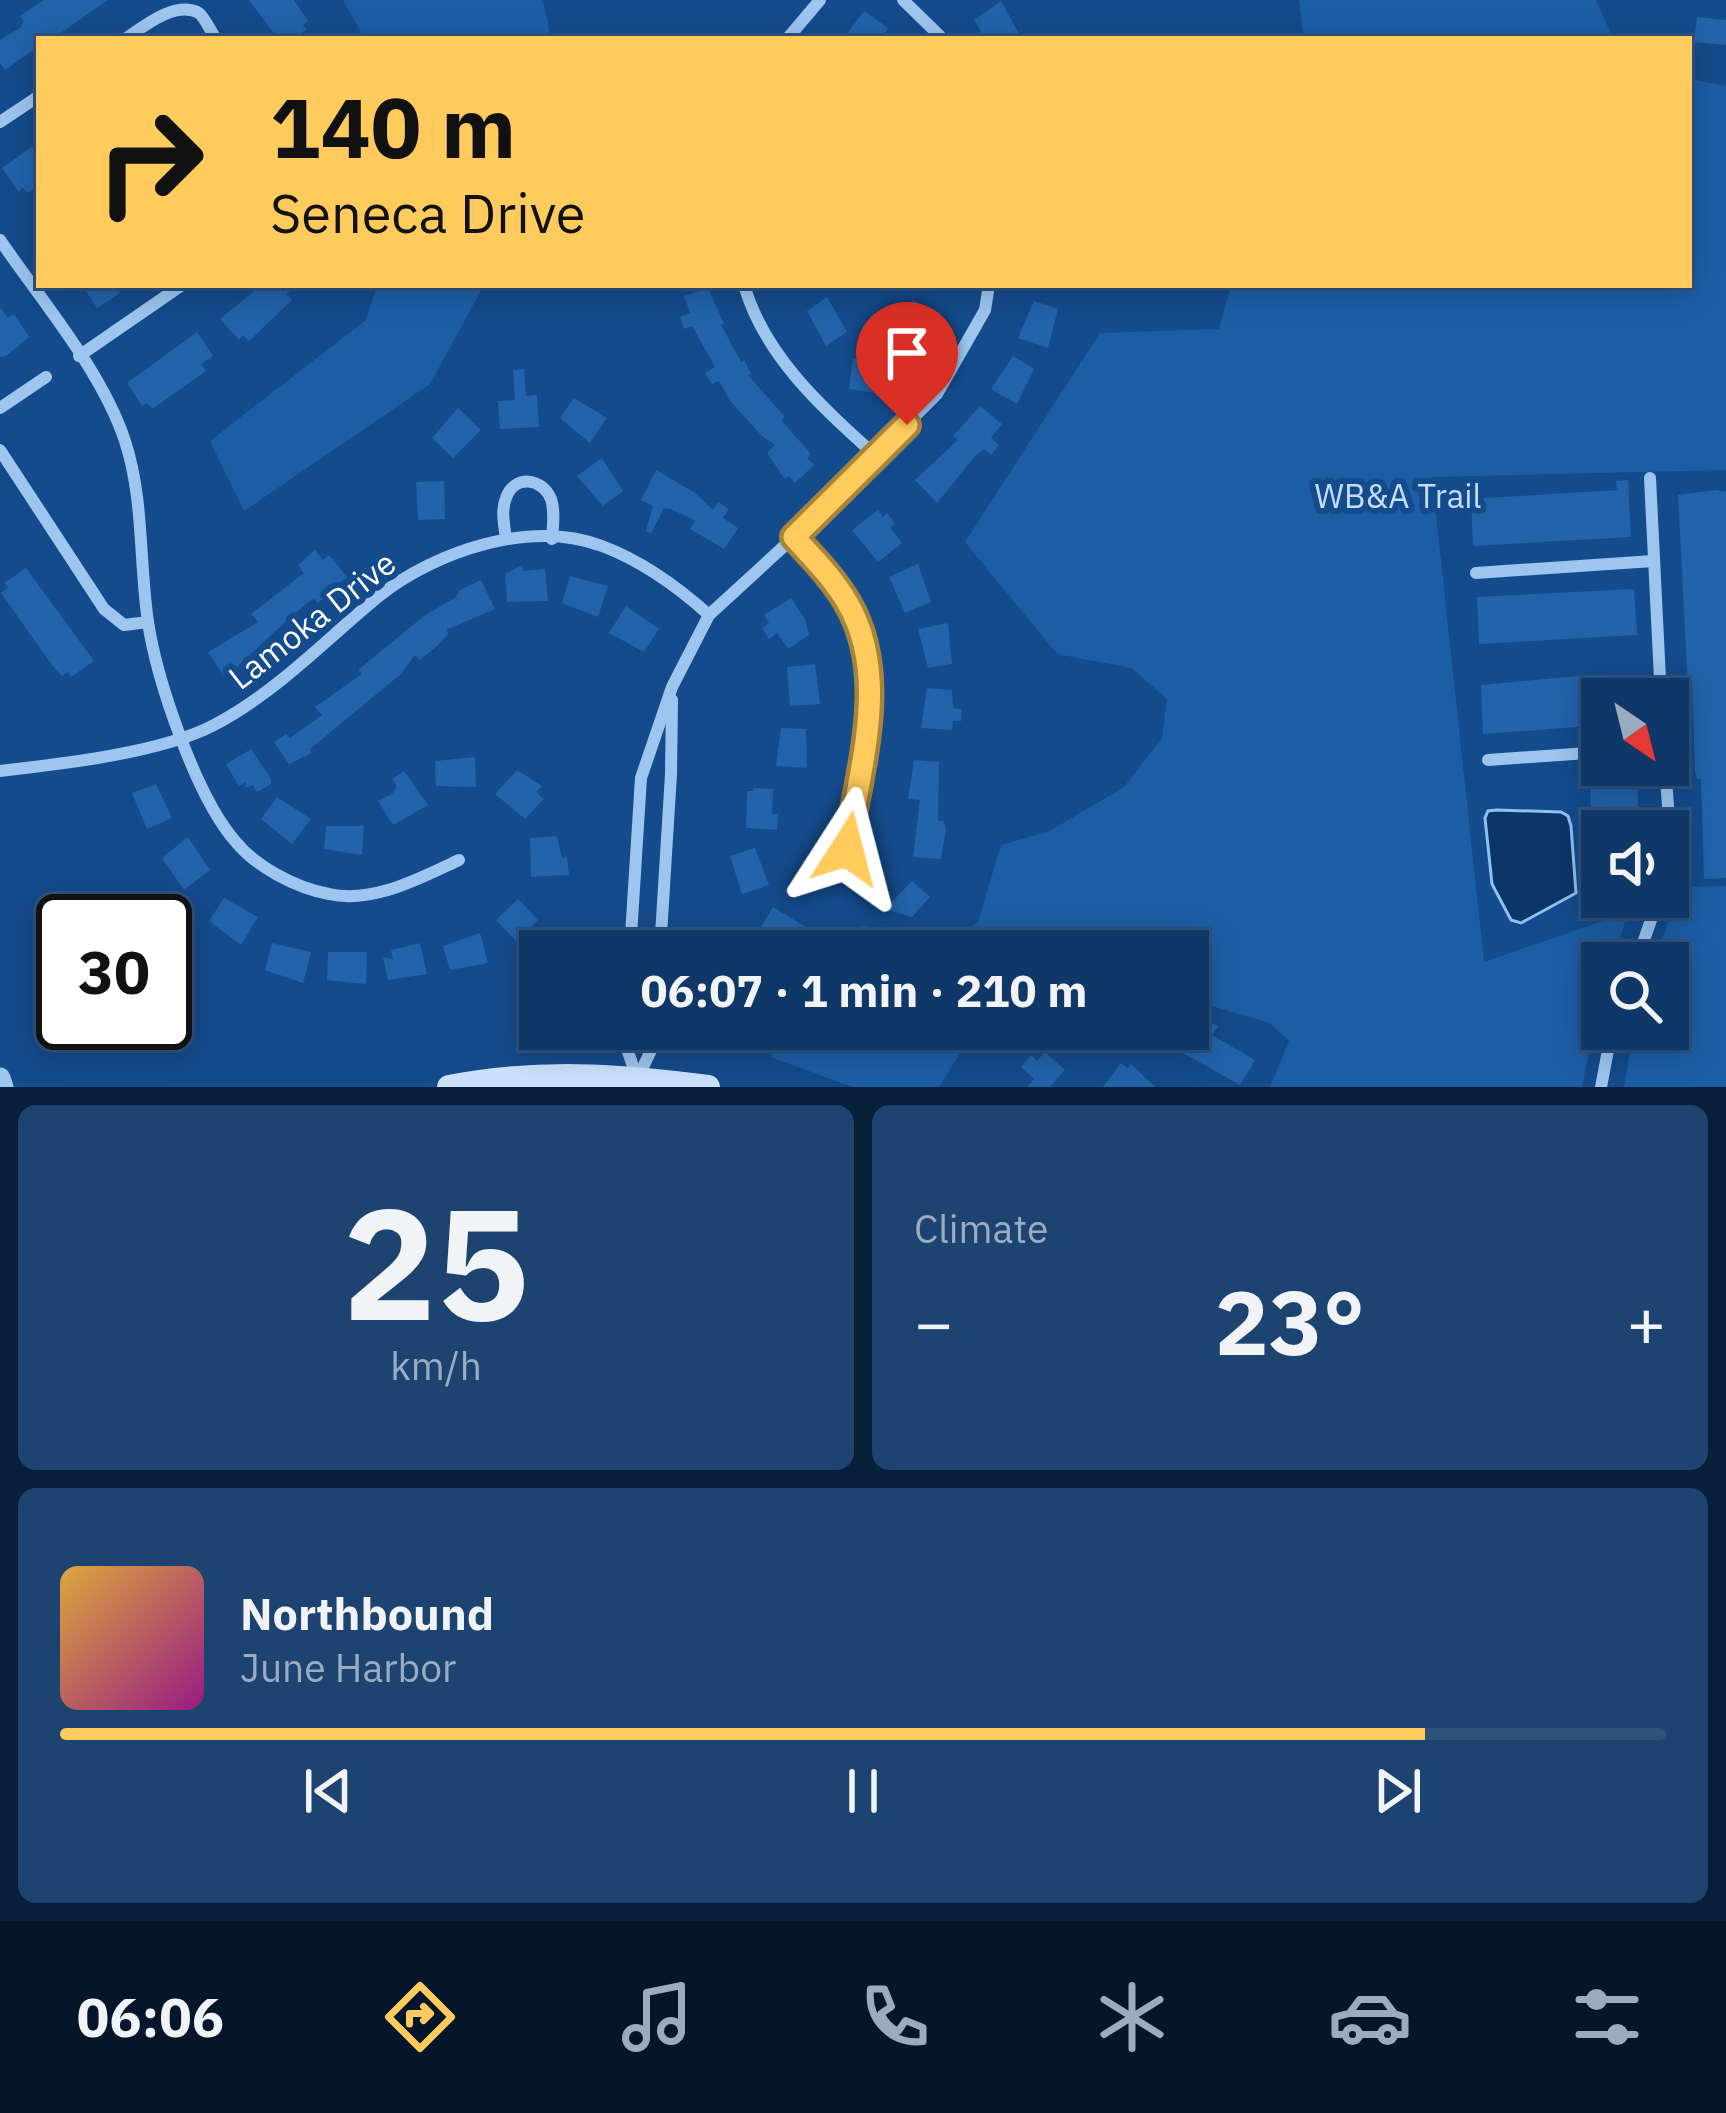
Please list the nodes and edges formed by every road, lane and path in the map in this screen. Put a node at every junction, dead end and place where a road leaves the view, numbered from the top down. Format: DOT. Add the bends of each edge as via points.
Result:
graph roads {
  1 [pos="820,0"];
  2 [pos="902,0"];
  3 [pos="129,36"];
  4 [pos="214,36"];
  5 [pos="790,36"];
  6 [pos="941,36"];
  7 [pos="36,98"];
  8 [pos="0,122"];
  9 [pos="0,240"];
  10 [pos="178,288"];
  11 [pos="745,288"];
  12 [pos="989,288"];
  13 [pos="80,356"];
  14 [pos="46,377"];
  15 [pos="0,408"];
  16 [pos="0,450"];
  17 [pos="876,456"];
  18 [pos="1650,478"];
  19 [pos="794,537"];
  20 [pos="506,538"];
  21 [pos="552,539"];
  22 [pos="1653,561"];
  23 [pos="1476,573"];
  24 [pos="710,615"];
  25 [pos="148,622"];
  26 [pos="1660,678"];
  27 [pos="672,687"];
  28 [pos="182,740"];
  29 [pos="1581,753"];
  30 [pos="1488,760"];
  31 [pos="0,771"];
  32 [pos="847,849"];
  33 [pos="459,860"];
  34 [pos="631,930"];
  35 [pos="661,930"];
  36 [pos="627,1050"];
  37 [pos="651,1050"];
  38 [pos="1608,1050"];
  39 [pos="0,1078"];
  40 [pos="637,1082"];
  41 [pos="3,1087"];
  42 [pos="449,1087"];
  43 [pos="708,1087"];
  44 [pos="1601,1087"];
  1 -- 5 [label="street"];
  2 -- 6 [label="street"];
  3 -- 4 [label="street" via="182,8 200,13"];
  7 -- 8 [label="street"];
  9 -- 13 [label="street"];
  10 -- 13 [label="street"];
  11 -- 17 [label="street" via="796,381"];
  12 -- 17 [label="street" via="985,310 937,394"];
  13 -- 25 [label="street" via="108,401 136,480"];
  14 -- 15 [label="street"];
  16 -- 25 [label="street" via="111,618 124,626"];
  17 -- 19 [label="street"];
  18 -- 22 [label="street"];
  19 -- 24 [label="street"];
  19 -- 32 [label="street" via="849,605 869,668"];
  20 -- 21 [label="street, Lamoka Drive"];
  20 -- 21 [label="street" via="504,502 526,481 548,492"];
  20 -- 28 [label="street, Lamoka Drive" via="444,556 382,594 253,703"];
  21 -- 24 [label="street, Lamoka Drive" via="598,544 642,564"];
  22 -- 23 [label="street"];
  22 -- 26 [label="street"];
  24 -- 27 [label="street"];
  25 -- 28 [label="street"];
  27 -- 34 [label="street" via="641,778"];
  27 -- 35 [label="street"];
  28 -- 31 [label="street, Lamoka Drive"];
  28 -- 33 [label="street" via="236,843 296,883 332,896 372,893"];
  29 -- 30 [label="street"];
  36 -- 40 [label="street"];
  37 -- 40 [label="street"];
  38 -- 44 [label="street"];
  39 -- 41 [label="street"];
  40 -- 42 [label="main road" via="503,1077"];
  40 -- 43 [label="main road"];
}
